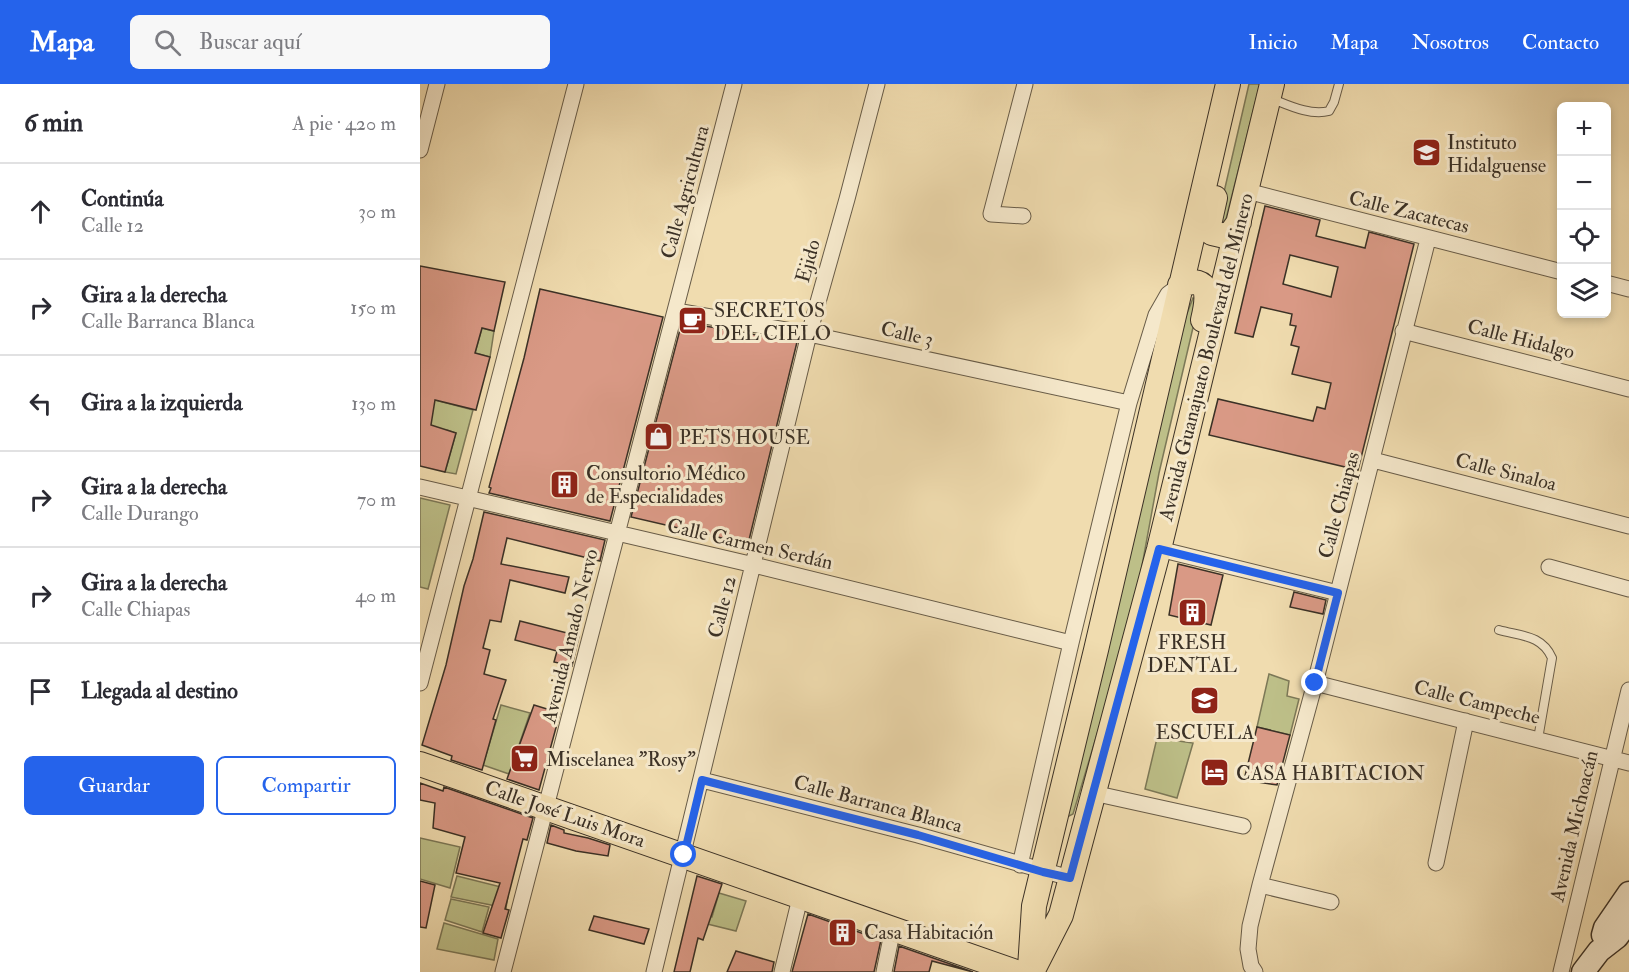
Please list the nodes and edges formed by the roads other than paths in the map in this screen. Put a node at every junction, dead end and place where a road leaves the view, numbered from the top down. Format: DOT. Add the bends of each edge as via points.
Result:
graph roads {
  1 [pos="437,84"];
  2 [pos="576,84"];
  3 [pos="734,84"];
  4 [pos="877,84"];
  5 [pos="1025,84"];
  6 [pos="1228,84"];
  7 [pos="1240,84"];
  8 [pos="1339,84"];
  9 [pos="1271,91"];
  10 [pos="420,150"];
  11 [pos="1247,191"];
  12 [pos="1023,216"];
  13 [pos="1239,222"];
  14 [pos="1428,239"];
  15 [pos="1557,271"];
  16 [pos="1611,284"];
  17 [pos="1180,285"];
  18 [pos="1629,289"];
  19 [pos="676,311"];
  20 [pos="1403,331"];
  21 [pos="809,334"];
  22 [pos="1629,388"];
  23 [pos="1129,403"];
  24 [pos="1373,460"];
  25 [pos="420,487"];
  26 [pos="469,499"];
  27 [pos="1166,519"];
  28 [pos="1629,526"];
  29 [pos="617,535"];
  30 [pos="1159,549"];
  31 [pos="754,565"];
  32 [pos="1549,567"];
  33 [pos="1629,589"];
  34 [pos="1338,593"];
  35 [pos="1499,630"];
  36 [pos="1071,644"];
  37 [pos="420,683"];
  38 [pos="1315,683"];
  39 [pos="1629,690"];
  40 [pos="1466,721"];
  41 [pos="1538,739"];
  42 [pos="1612,758"];
  43 [pos="1629,763"];
  44 [pos="420,764"];
  45 [pos="702,780"];
  46 [pos="1093,793"];
  47 [pos="547,809"];
  48 [pos="1243,826"];
  49 [pos="684,855"];
  50 [pos="1436,863"];
  51 [pos="1032,868"];
  52 [pos="1070,878"];
  53 [pos="1260,885"];
  54 [pos="800,898"];
  55 [pos="1331,902"];
  56 [pos="1623,920"];
  57 [pos="893,928"];
  58 [pos="503,972"];
  59 [pos="654,972"];
  60 [pos="782,972"];
  61 [pos="884,972"];
  62 [pos="1016,972"];
  63 [pos="1031,972"];
  64 [pos="1255,972"];
  65 [pos="1561,972"];
  66 [pos="1583,972"];
  1 -- 10 [label="street"];
  2 -- 26 [label="street"];
  3 -- 19 [label="street, Calle Agricultura"];
  4 -- 21 [label="street, Ejido"];
  5 -- 12 [label="street" via="991,214"];
  6 -- 17 [label="main road, Avenida Guanajuato Boulevard del Minero"];
  7 -- 13 [label="main road" via="1209,225 1212,232 1225,236"];
  8 -- 9 [label="lane" via="1329,111 1320,113 1293,107"];
  9 -- 11 [label="main road, Avenida Guanajuato Boulevard del Minero"];
  11 -- 13 [label="main road, Avenida Guanajuato Boulevard del Minero"];
  11 -- 14 [label="street, Calle Zacatecas"];
  13 -- 27 [label="main road, Avenida Guanajuato Boulevard del Minero"];
  14 -- 15 [label="street, Calle Zacatecas"];
  14 -- 20 [label="street, Calle Chiapas"];
  16 -- 18 [label="street"];
  17 -- 23 [label="street" via="1168,294 1156,315"];
  17 -- 27 [label="main road" via="1190,281 1200,284 1208,300 1172,451"];
  17 -- 51 [label="main road, Avenida Guanajuato Boulevard del Minero" via="1096,650"];
  19 -- 21 [label="street, Calle 3"];
  19 -- 29 [label="street, Avenida Amado Nervo"];
  20 -- 22 [label="street, Calle Hidalgo"];
  20 -- 24 [label="street, Calle Chiapas"];
  21 -- 23 [label="street, Calle 3"];
  21 -- 31 [label="street, Calle 12"];
  23 -- 36 [label="street"];
  24 -- 28 [label="street, Calle Sinaloa"];
  24 -- 34 [label="street, Calle Chiapas"];
  25 -- 26 [label="street, Calle Carmen Serdán"];
  26 -- 29 [label="street, Calle Carmen Serdán"];
  26 -- 37 [label="street"];
  27 -- 30 [label="main road, Avenida Guanajuato Boulevard del Minero"];
  29 -- 31 [label="street, Calle Carmen Serdán"];
  29 -- 47 [label="street, Avenida Amado Nervo"];
  30 -- 34 [label="street"];
  30 -- 46 [label="main road, Avenida Guanajuato Boulevard del Minero"];
  31 -- 36 [label="street, Calle Carmen Serdán"];
  31 -- 45 [label="street, Calle 12"];
  32 -- 33 [label="street"];
  34 -- 38 [label="street, Calle Chiapas"];
  35 -- 41 [label="lane" via="1537,640 1547,646 1552,658"];
  36 -- 51 [label="street"];
  38 -- 40 [label="street, Calle Campeche"];
  38 -- 53 [label="street, Calle Chiapas"];
  39 -- 42 [label="street, Avenida Michoacán"];
  40 -- 41 [label="street, Calle Campeche"];
  40 -- 50 [label="street"];
  41 -- 42 [label="street, Calle Campeche"];
  42 -- 43 [label="street, Calle Campeche"];
  42 -- 65 [label="street, Avenida Michoacán"];
  44 -- 47 [label="main road, Calle José Luis Mora"];
  45 -- 49 [label="street, Calle 12"];
  45 -- 51 [label="street, Calle Barranca Blanca"];
  46 -- 48 [label="street"];
  46 -- 52 [label="main road, Avenida Guanajuato Boulevard del Minero"];
  47 -- 49 [label="main road, Calle José Luis Mora"];
  47 -- 58 [label="street, Avenida Amado Nervo"];
  49 -- 54 [label="main road, Calle José Luis Mora"];
  49 -- 59 [label="street, Calle 12"];
  51 -- 52 [label="street, Calle Barranca Blanca"];
  51 -- 63 [label="main road, Avenida Guanajuato Boulevard del Minero"];
  52 -- 63 [label="main road, Avenida Guanajuato Boulevard del Minero" via="1061,915"];
  53 -- 55 [label="street"];
  53 -- 64 [label="street, Calle Chiapas" via="1248,949"];
  54 -- 57 [label="main road, Calle José Luis Mora"];
  54 -- 60 [label="street"];
  56 -- 66 [label="street"];
  57 -- 61 [label="street"];
  57 -- 62 [label="main road, Calle José Luis Mora"];
}
